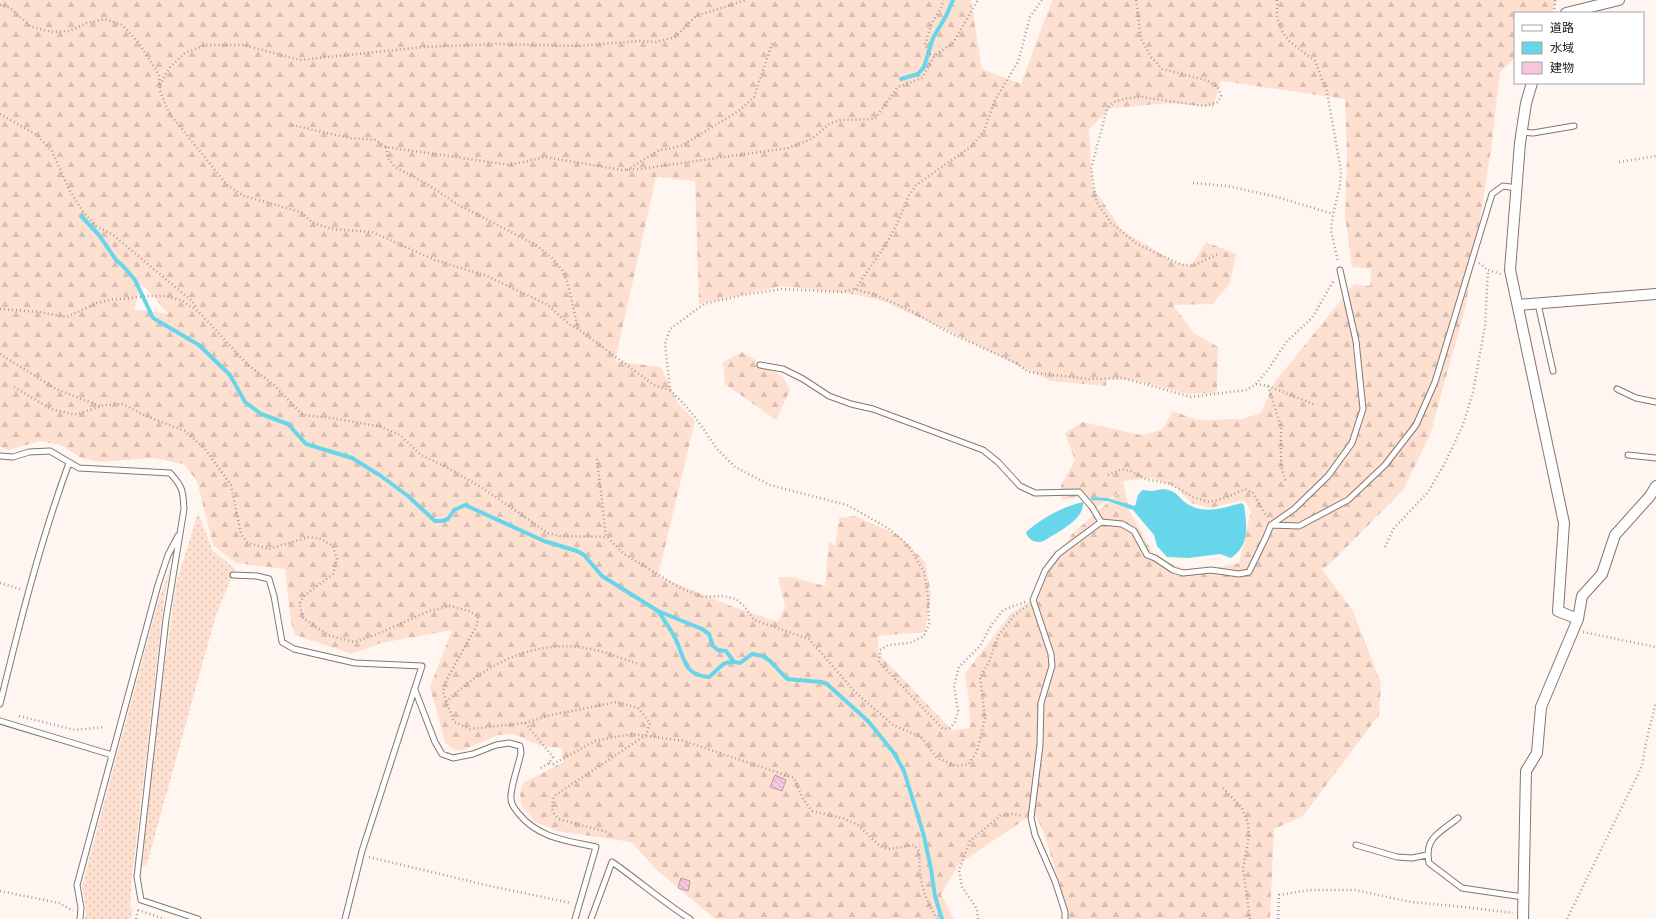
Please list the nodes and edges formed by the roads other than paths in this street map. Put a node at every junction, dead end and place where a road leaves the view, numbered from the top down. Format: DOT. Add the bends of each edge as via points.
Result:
graph roads {
  1 [pos="1619,0"];
  2 [pos="1570,12"];
  3 [pos="1532,84"];
  4 [pos="1574,126"];
  5 [pos="1522,132"];
  6 [pos="1517,188"];
  7 [pos="1340,270"];
  8 [pos="1656,294"];
  9 [pos="1538,304"];
  10 [pos="1518,305"];
  11 [pos="760,365"];
  12 [pos="1553,371"];
  13 [pos="1617,388"];
  14 [pos="1656,402"];
  15 [pos="0,456"];
  16 [pos="1628,456"];
  17 [pos="1656,458"];
  18 [pos="69,463"];
  19 [pos="1656,486"];
  20 [pos="1652,499"];
  21 [pos="1101,522"];
  22 [pos="1270,525"];
  23 [pos="180,532"];
  24 [pos="233,575"];
  25 [pos="1578,619"];
  26 [pos="415,690"];
  27 [pos="0,704"];
  28 [pos="0,721"];
  29 [pos="112,756"];
  30 [pos="1458,818"];
  31 [pos="1356,845"];
  32 [pos="1427,855"];
  33 [pos="1523,897"];
  34 [pos="1523,917"];
  35 [pos="80,918"];
  36 [pos="198,919"];
  37 [pos="345,919"];
  38 [pos="575,919"];
  39 [pos="591,919"];
  40 [pos="690,919"];
  41 [pos="1065,919"];
  1 -- 2 [label="street"];
  3 -- 5 [label="street"];
  4 -- 5 [label="lane" via="1533,133"];
  5 -- 6 [label="street"];
  6 -- 10 [label="street" via="1510,270"];
  6 -- 22 [label="lane" via="1503,186 1492,194 1435,382 1416,425 1385,465 1348,500 1299,526"];
  7 -- 22 [label="lane" via="1356,341 1364,409 1352,443 1328,476 1294,509"];
  8 -- 9 [label="street"];
  9 -- 10 [label="street"];
  9 -- 12 [label="lane"];
  10 -- 25 [label="street" via="1564,524 1558,610"];
  11 -- 21 [label="lane" via="783,369 829,396 873,409 983,450 1020,486 1035,493 1079,492"];
  13 -- 14 [label="lane" via="1636,398"];
  15 -- 18 [label="lane" via="13,457 29,452 50,451"];
  16 -- 17 [label="lane"];
  18 -- 23 [label="lane" via="79,468 170,473 184,492"];
  18 -- 27 [label="lane" via="53,506 29,587"];
  19 -- 20 [label="street"];
  20 -- 25 [label="street" via="1615,535 1602,574 1582,596"];
  21 -- 22 [label="lane" via="1122,524 1134,532 1147,555 1173,570 1183,573 1211,570 1239,574 1249,572"];
  21 -- 41 [label="lane" via="1058,554 1045,571 1033,600 1051,654 1052,666 1041,703 1040,745 1031,818 1035,835 1055,881"];
  23 -- 29 [label="lane" via="168,555 158,585"];
  23 -- 36 [label="lane" via="166,619 137,877 140,900"];
  24 -- 26 [label="lane" via="269,579 282,642 294,649 354,663 422,666"];
  25 -- 33 [label="street" via="1541,707 1537,753 1526,771"];
  26 -- 37 [label="lane" via="361,854"];
  26 -- 38 [label="lane" via="442,754 453,758 496,745 509,743 520,746 521,753 511,795 512,806 538,831 558,839 596,847"];
  28 -- 29 [label="lane"];
  29 -- 35 [label="lane" via="77,886"];
  30 -- 32 [label="lane" via="1430,841"];
  31 -- 32 [label="lane" via="1397,857"];
  32 -- 33 [label="lane" via="1429,863 1462,888"];
  33 -- 34 [label="street"];
  39 -- 40 [label="lane" via="612,862 641,882 666,904"];
}
